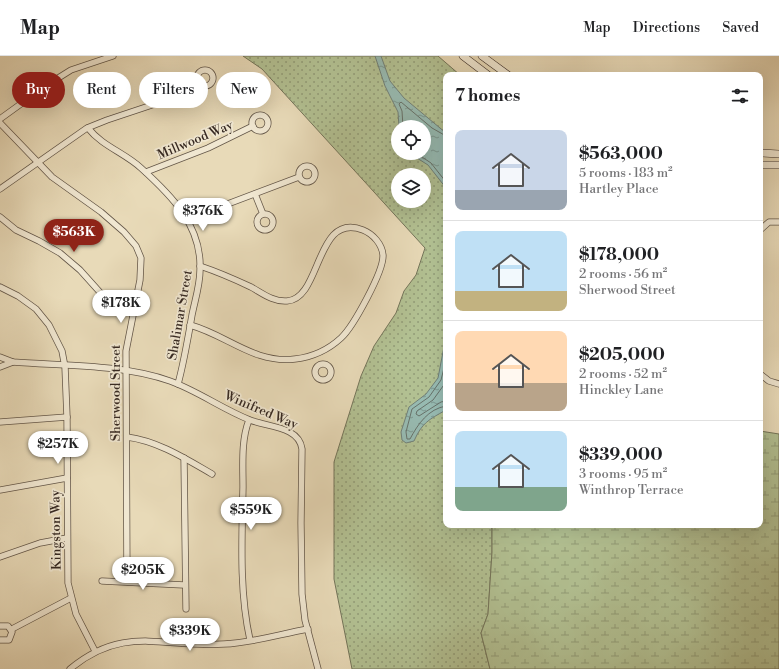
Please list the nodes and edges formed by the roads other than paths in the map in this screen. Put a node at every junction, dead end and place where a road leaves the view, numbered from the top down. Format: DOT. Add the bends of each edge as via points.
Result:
graph roads {
  1 [pos="113,56"];
  2 [pos="463,56"];
  3 [pos="482,56"];
  4 [pos="484,72"];
  5 [pos="504,72"];
  6 [pos="145,108"];
  7 [pos="0,119"];
  8 [pos="0,123"];
  9 [pos="253,126"];
  10 [pos="88,128"];
  11 [pos="763,153"];
  12 [pos="779,154"];
  13 [pos="38,164"];
  14 [pos="763,165"];
  15 [pos="779,166"];
  16 [pos="146,172"];
  17 [pos="299,178"];
  18 [pos="0,189"];
  19 [pos="255,194"];
  20 [pos="262,214"];
  21 [pos="0,217"];
  22 [pos="188,219"];
  23 [pos="779,222"];
  24 [pos="763,227"];
  25 [pos="200,266"];
  26 [pos="0,287"];
  27 [pos="134,309"];
  28 [pos="190,325"];
  29 [pos="316,355"];
  30 [pos="0,357"];
  31 [pos="13,362"];
  32 [pos="320,364"];
  33 [pos="65,366"];
  34 [pos="0,367"];
  35 [pos="126,370"];
  36 [pos="763,376"];
  37 [pos="178,384"];
  38 [pos="779,384"];
  39 [pos="67,417"];
  40 [pos="249,420"];
  41 [pos="0,422"];
  42 [pos="127,437"];
  43 [pos="184,458"];
  44 [pos="212,474"];
  45 [pos="67,478"];
  46 [pos="0,490"];
  47 [pos="67,538"];
  48 [pos="0,557"];
  49 [pos="102,580"];
  50 [pos="127,581"];
  51 [pos="184,585"];
  52 [pos="71,598"];
  53 [pos="186,608"];
  54 [pos="0,626"];
  55 [pos="12,629"];
  56 [pos="308,629"];
  57 [pos="0,640"];
  58 [pos="250,640"];
  59 [pos="95,652"];
  60 [pos="70,669"];
  61 [pos="318,669"];
  1 -- 7 [label="street" via="71,70"];
  2 -- 4 [label="main road"];
  3 -- 5 [label="main road"];
  6 -- 10 [label="street"];
  8 -- 13 [label="street, Sherwood Street"];
  9 -- 16 [label="street, Millwood Way" via="208,148"];
  10 -- 13 [label="street"];
  10 -- 16 [label="street, Shalimar Street" via="96,138"];
  11 -- 12 [label="main road"];
  13 -- 18 [label="street"];
  13 -- 27 [label="street, Sherwood Street" via="111,220 136,246 141,265"];
  14 -- 15 [label="main road"];
  16 -- 22 [label="street, Shalimar Street" via="172,198"];
  17 -- 19 [label="street"];
  19 -- 20 [label="street"];
  19 -- 22 [label="street"];
  21 -- 27 [label="street" via="16,230 60,253 80,270 106,299"];
  22 -- 25 [label="street, Shalimar Street" via="197,240"];
  23 -- 24 [label="street" via="768,222"];
  25 -- 28 [label="street, Shalimar Street"];
  25 -- 29 [label="street" via="228,276 274,300 290,301 303,292 334,234 351,229 363,230 369,234 379,243 383,254 380,269 349,329"];
  26 -- 33 [label="street, Kingston Way" via="27,302 43,317 58,341"];
  27 -- 35 [label="street, Sherwood Street" via="126,345"];
  28 -- 29 [label="street" via="264,358 288,360"];
  28 -- 37 [label="street, Shalimar Street"];
  29 -- 32 [label="street"];
  30 -- 31 [label="street"];
  31 -- 33 [label="street, Winifred Way"];
  31 -- 34 [label="street"];
  33 -- 35 [label="street, Winifred Way"];
  33 -- 39 [label="street, Kingston Way"];
  35 -- 37 [label="street, Winifred Way" via="156,376"];
  35 -- 42 [label="street, Sherwood Street"];
  36 -- 38 [label="street"];
  37 -- 40 [label="street, Winifred Way"];
  39 -- 41 [label="street"];
  39 -- 45 [label="street, Kingston Way"];
  40 -- 56 [label="street, Winifred Way" via="289,431 299,438 301,443 303,607"];
  40 -- 58 [label="street" via="244,445 242,516 244,600"];
  42 -- 43 [label="street" via="148,442"];
  42 -- 50 [label="street, Sherwood Street"];
  43 -- 44 [label="street"];
  43 -- 51 [label="street"];
  45 -- 46 [label="street"];
  45 -- 47 [label="street, Kingston Way"];
  47 -- 48 [label="street" via="40,543"];
  47 -- 52 [label="street, Kingston Way"];
  49 -- 50 [label="street"];
  50 -- 51 [label="street"];
  51 -- 53 [label="street"];
  52 -- 55 [label="street"];
  52 -- 59 [label="street, Kingston Way" via="82,628"];
  54 -- 55 [label="street" via="5,625"];
  55 -- 57 [label="street" via="9,640"];
  56 -- 58 [label="street"];
  56 -- 61 [label="street, Winifred Way"];
  58 -- 59 [label="street" via="217,644 130,641"];
  59 -- 60 [label="street"];
}
